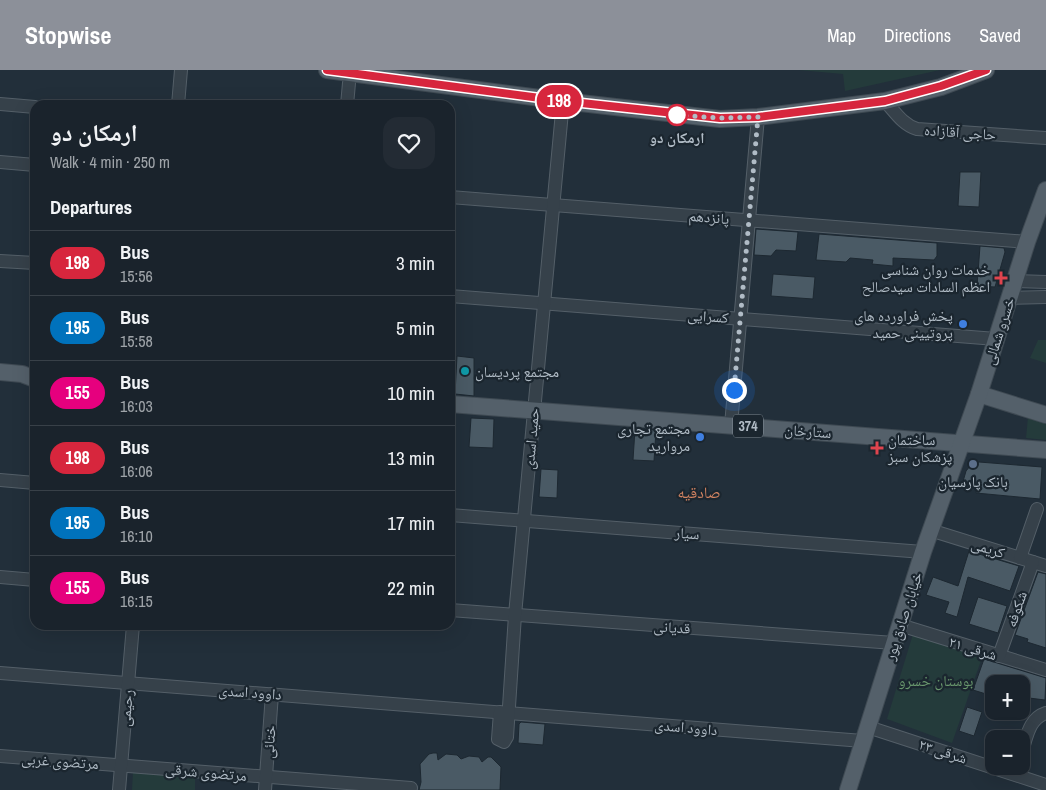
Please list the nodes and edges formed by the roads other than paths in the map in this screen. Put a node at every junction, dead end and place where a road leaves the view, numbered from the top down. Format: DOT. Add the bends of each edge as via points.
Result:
graph roads {
  1 [pos="181,70"];
  2 [pos="327,70"];
  3 [pos="986,70"];
  4 [pos="346,75"];
  5 [pos="178,100"];
  6 [pos="348,100"];
  7 [pos="563,101"];
  8 [pos="885,101"];
  9 [pos="0,104"];
  10 [pos="30,107"];
  11 [pos="758,117"];
  12 [pos="1046,138"];
  13 [pos="0,162"];
  14 [pos="30,164"];
  15 [pos="1046,190"];
  16 [pos="455,197"];
  17 [pos="554,205"];
  18 [pos="749,220"];
  19 [pos="1028,242"];
  20 [pos="0,261"];
  21 [pos="30,263"];
  22 [pos="1015,281"];
  23 [pos="1046,282"];
  24 [pos="455,296"];
  25 [pos="1046,297"];
  26 [pos="1009,298"];
  27 [pos="544,304"];
  28 [pos="741,319"];
  29 [pos="996,339"];
  30 [pos="0,372"];
  31 [pos="30,375"];
  32 [pos="979,394"];
  33 [pos="455,404"];
  34 [pos="534,410"];
  35 [pos="1046,415"];
  36 [pos="731,425"];
  37 [pos="962,443"];
  38 [pos="1046,450"];
  39 [pos="0,480"];
  40 [pos="30,483"];
  41 [pos="1038,509"];
  42 [pos="455,515"];
  43 [pos="524,521"];
  44 [pos="930,530"];
  45 [pos="923,552"];
  46 [pos="1020,558"];
  47 [pos="1033,562"];
  48 [pos="1046,566"];
  49 [pos="0,577"];
  50 [pos="30,580"];
  51 [pos="455,610"];
  52 [pos="515,615"];
  53 [pos="900,625"];
  54 [pos="133,630"];
  55 [pos="894,643"];
  56 [pos="1000,656"];
  57 [pos="1046,670"];
  58 [pos="0,673"];
  59 [pos="128,683"];
  60 [pos="272,694"];
  61 [pos="504,712"];
  62 [pos="1046,713"];
  63 [pos="1029,730"];
  64 [pos="866,734"];
  65 [pos="0,756"];
  66 [pos="985,763"];
  67 [pos="121,765"];
  68 [pos="1025,775"];
  69 [pos="266,777"];
  70 [pos="1046,785"];
  71 [pos="411,788"];
  72 [pos="119,790"];
  73 [pos="265,790"];
  74 [pos="848,790"];
  1 -- 5 [label="street"];
  2 -- 4 [label="main road"];
  3 -- 8 [label="main road"];
  4 -- 6 [label="street"];
  4 -- 7 [label="main road"];
  7 -- 11 [label="main road" via="704,117"];
  7 -- 17 [label="street, حمید اسدی"];
  8 -- 11 [label="main road"];
  8 -- 12 [label="street, حاجی آقازاده" via="902,120 917,129"];
  9 -- 10 [label="street"];
  11 -- 18 [label="street"];
  13 -- 14 [label="street"];
  15 -- 19 [label="main road, خسرو شمالی"];
  16 -- 17 [label="street, پانزدهم"];
  17 -- 18 [label="street, پانزدهم"];
  17 -- 27 [label="street, حمید اسدی"];
  18 -- 19 [label="street, پانزدهم"];
  18 -- 28 [label="street"];
  19 -- 22 [label="main road, خسرو شمالی"];
  20 -- 21 [label="street"];
  22 -- 23 [label="street"];
  22 -- 26 [label="main road, خسرو شمالی"];
  24 -- 27 [label="street, کسرایی"];
  25 -- 26 [label="street"];
  26 -- 29 [label="main road, خسرو شمالی"];
  27 -- 28 [label="street, کسرایی"];
  27 -- 34 [label="street, حمید اسدی"];
  28 -- 29 [label="street, کسرایی"];
  28 -- 36 [label="street"];
  29 -- 32 [label="main road, خسرو شمالی"];
  30 -- 31 [label="main road"];
  32 -- 35 [label="main road"];
  32 -- 37 [label="main road, خسرو شمالی"];
  33 -- 34 [label="main road, ستارخان / 374"];
  34 -- 36 [label="main road, ستارخان / 374"];
  34 -- 43 [label="street, حمید اسدی"];
  36 -- 37 [label="main road, ستارخان / 374"];
  37 -- 38 [label="main road, ستارخان / 374"];
  37 -- 44 [label="main road, خیابان صادق پور"];
  39 -- 40 [label="street"];
  41 -- 46 [label="street"];
  42 -- 43 [label="street, سیار"];
  43 -- 45 [label="street, سیار"];
  43 -- 52 [label="street, حمید اسدی"];
  44 -- 45 [label="main road, خیابان صادق پور"];
  44 -- 46 [label="street, کریمی"];
  45 -- 53 [label="main road, خیابان صادق پور"];
  46 -- 47 [label="street, کریمی"];
  47 -- 48 [label="street, کریمی"];
  47 -- 56 [label="street, شکوفه"];
  49 -- 50 [label="street"];
  51 -- 52 [label="street, قدیانی"];
  52 -- 55 [label="street, قدیانی"];
  52 -- 61 [label="street, حمید اسدی"];
  53 -- 55 [label="main road, خیابان صادق پور"];
  53 -- 56 [label="street, ۲۱ شرقی"];
  54 -- 59 [label="street, رحیمی"];
  55 -- 64 [label="main road, خیابان صادق پور"];
  56 -- 57 [label="street, ۲۱ شرقی"];
  58 -- 59 [label="street, داوود اسدی"];
  59 -- 60 [label="street, داوود اسدی"];
  59 -- 67 [label="street, رحیمی"];
  60 -- 61 [label="street, داوود اسدی"];
  60 -- 69 [label="street, ختائی"];
  61 -- 64 [label="street, داوود اسدی"];
  62 -- 63 [label="street" via="1037,716"];
  64 -- 66 [label="street, ۲۳ شرقی"];
  64 -- 74 [label="main road, خیابان صادق پور"];
  65 -- 67 [label="street, مرتضوی غربی"];
  67 -- 69 [label="street, مرتضوی شرقی"];
  67 -- 72 [label="street, رحیمی"];
  68 -- 70 [label="street, ۲۳ شرقی"];
  69 -- 71 [label="street, مرتضوی شرقی"];
  69 -- 73 [label="street, ختائی"];
}
